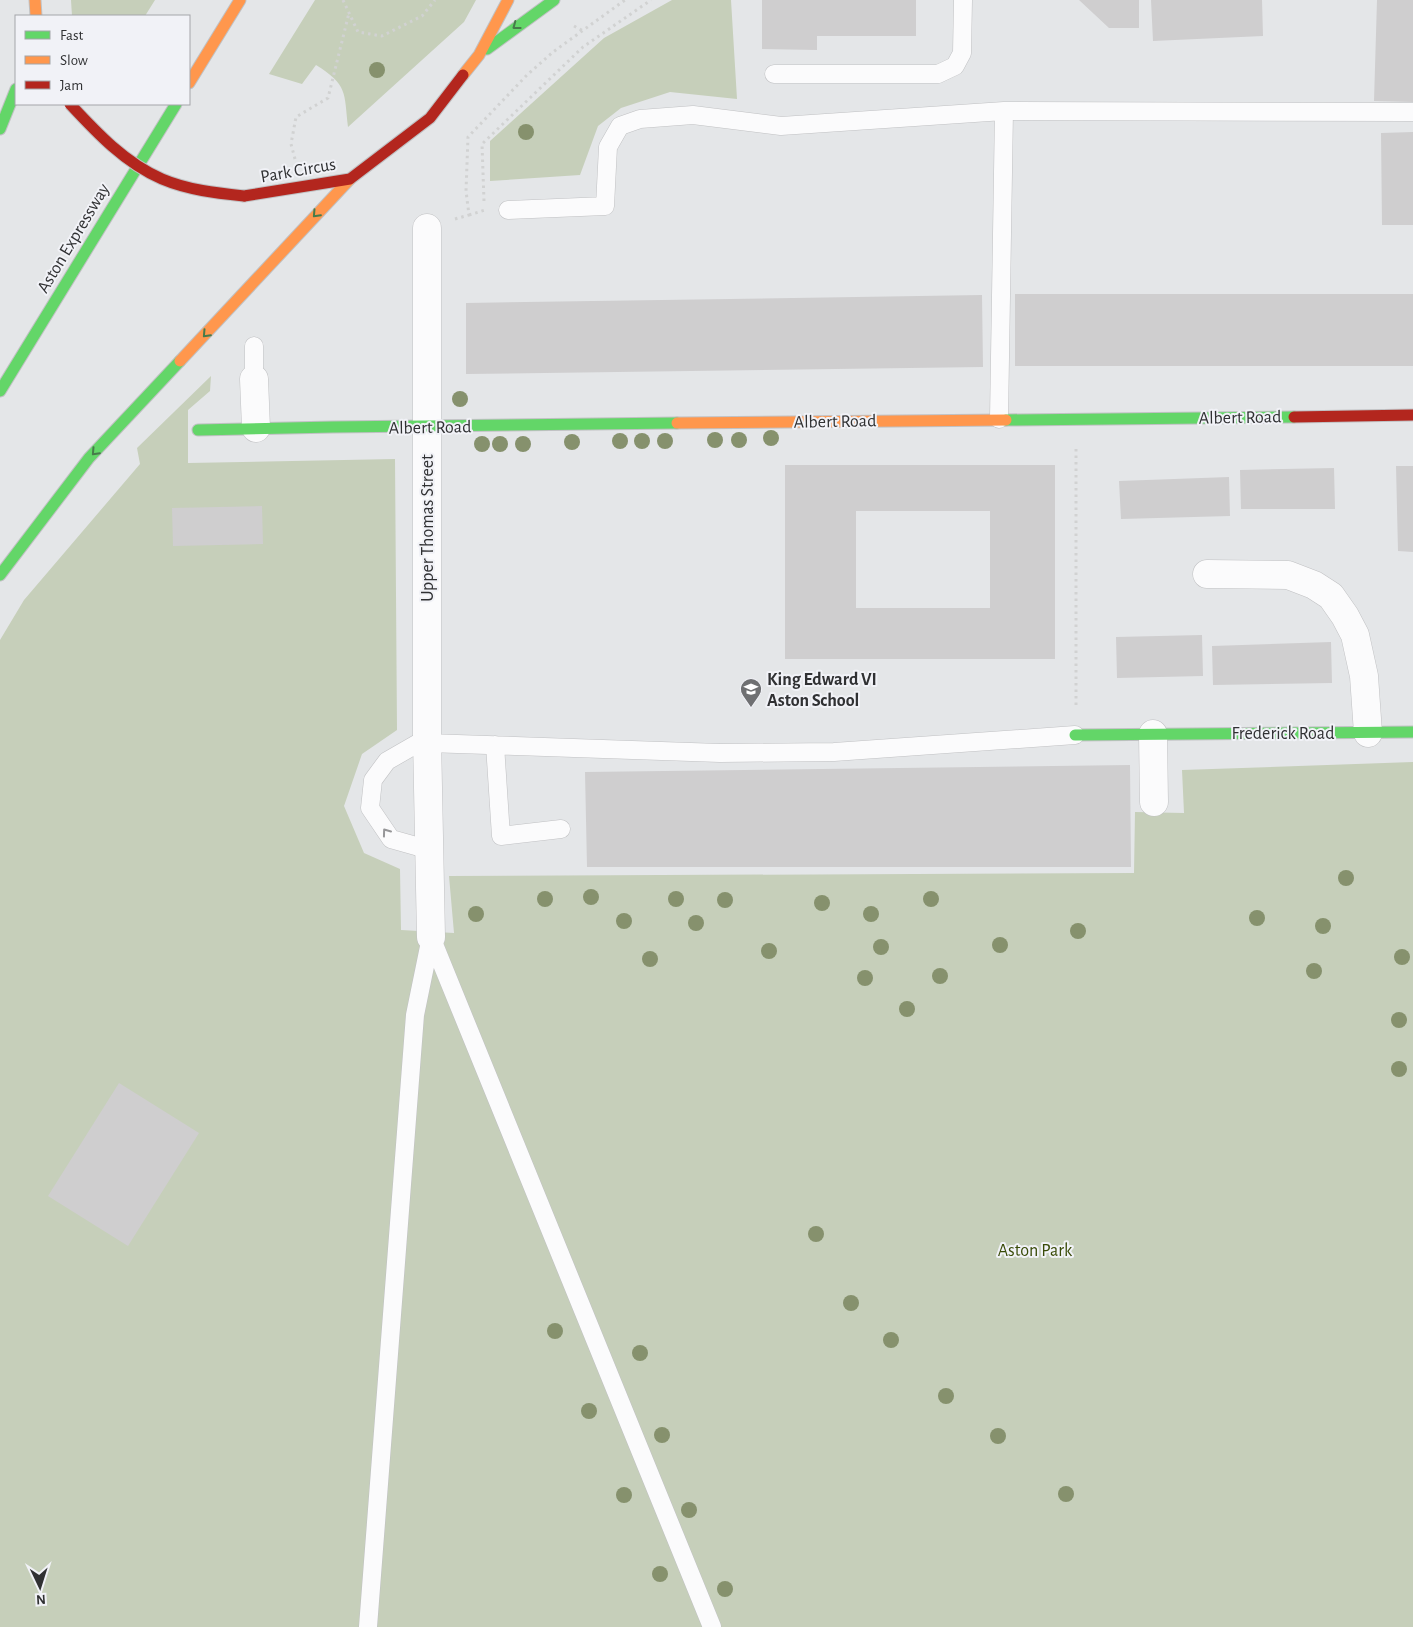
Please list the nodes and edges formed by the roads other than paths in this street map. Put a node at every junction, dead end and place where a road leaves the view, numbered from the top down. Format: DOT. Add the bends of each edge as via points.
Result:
graph roads {
  1 [pos="35,0"];
  2 [pos="240,0"];
  3 [pos="508,0"];
  4 [pos="554,0"];
  5 [pos="964,0"];
  6 [pos="36,15"];
  7 [pos="479,54"];
  8 [pos="774,74"];
  9 [pos="190,81"];
  10 [pos="15,92"];
  11 [pos="71,105"];
  12 [pos="175,105"];
  13 [pos="1004,111"];
  14 [pos="1413,112"];
  15 [pos="0,129"];
  16 [pos="350,179"];
  17 [pos="508,210"];
  18 [pos="427,228"];
  19 [pos="254,346"];
  20 [pos="254,378"];
  21 [pos="0,391"];
  22 [pos="1413,415"];
  23 [pos="999,419"];
  24 [pos="427,427"];
  25 [pos="256,428"];
  26 [pos="198,430"];
  27 [pos="1207,574"];
  28 [pos="0,575"];
  29 [pos="1413,732"];
  30 [pos="1368,733"];
  31 [pos="1153,734"];
  32 [pos="1075,736"];
  33 [pos="427,740"];
  34 [pos="495,745"];
  35 [pos="1154,802"];
  36 [pos="561,829"];
  37 [pos="430,850"];
  38 [pos="431,937"];
  39 [pos="368,1627"];
  40 [pos="712,1627"];
  1 -- 6 [label="main road"];
  2 -- 9 [label="main road"];
  3 -- 7 [label="main road, Park Circus"];
  4 -- 7 [label="main road, one-way"];
  5 -- 8 [label="lane" via="962,53 955,66 938,74"];
  7 -- 16 [label="main road, Park Circus" via="430,118"];
  10 -- 15 [label="main road"];
  11 -- 16 [label="main road, Park Circus, bridge" via="126,157 150,174 178,185 210,193 244,196"];
  12 -- 21 [label="main road, Aston Expressway"];
  13 -- 14 [label="lane"];
  13 -- 17 [label="lane" via="781,126 693,115 640,119 620,126 608,147 605,206"];
  13 -- 23 [label="lane"];
  16 -- 28 [label="main road, one-way" via="88,458"];
  18 -- 24 [label="street, Upper Thomas Street"];
  19 -- 20 [label="lane"];
  20 -- 25 [label="street"];
  22 -- 23 [label="main road, Albert Road"];
  23 -- 24 [label="main road, Albert Road"];
  24 -- 25 [label="main road, Albert Road"];
  24 -- 33 [label="street, Upper Thomas Street"];
  25 -- 26 [label="main road, Albert Road"];
  27 -- 30 [label="street" via="1288,575 1331,596 1355,635 1364,676"];
  29 -- 30 [label="main road, Frederick Road"];
  30 -- 31 [label="main road, Frederick Road"];
  31 -- 32 [label="main road, Frederick Road"];
  31 -- 35 [label="street"];
  32 -- 34 [label="lane" via="834,752"];
  33 -- 34 [label="lane"];
  33 -- 37 [label="street, Upper Thomas Street"];
  37 -- 33 [label="lane, one-way" via="391,838 370,808 373,780 387,761"];
  34 -- 36 [label="lane" via="501,836"];
  37 -- 38 [label="street, Upper Thomas Street"];
  38 -- 39 [label="lane" via="415,1016"];
  38 -- 40 [label="lane"];
}
